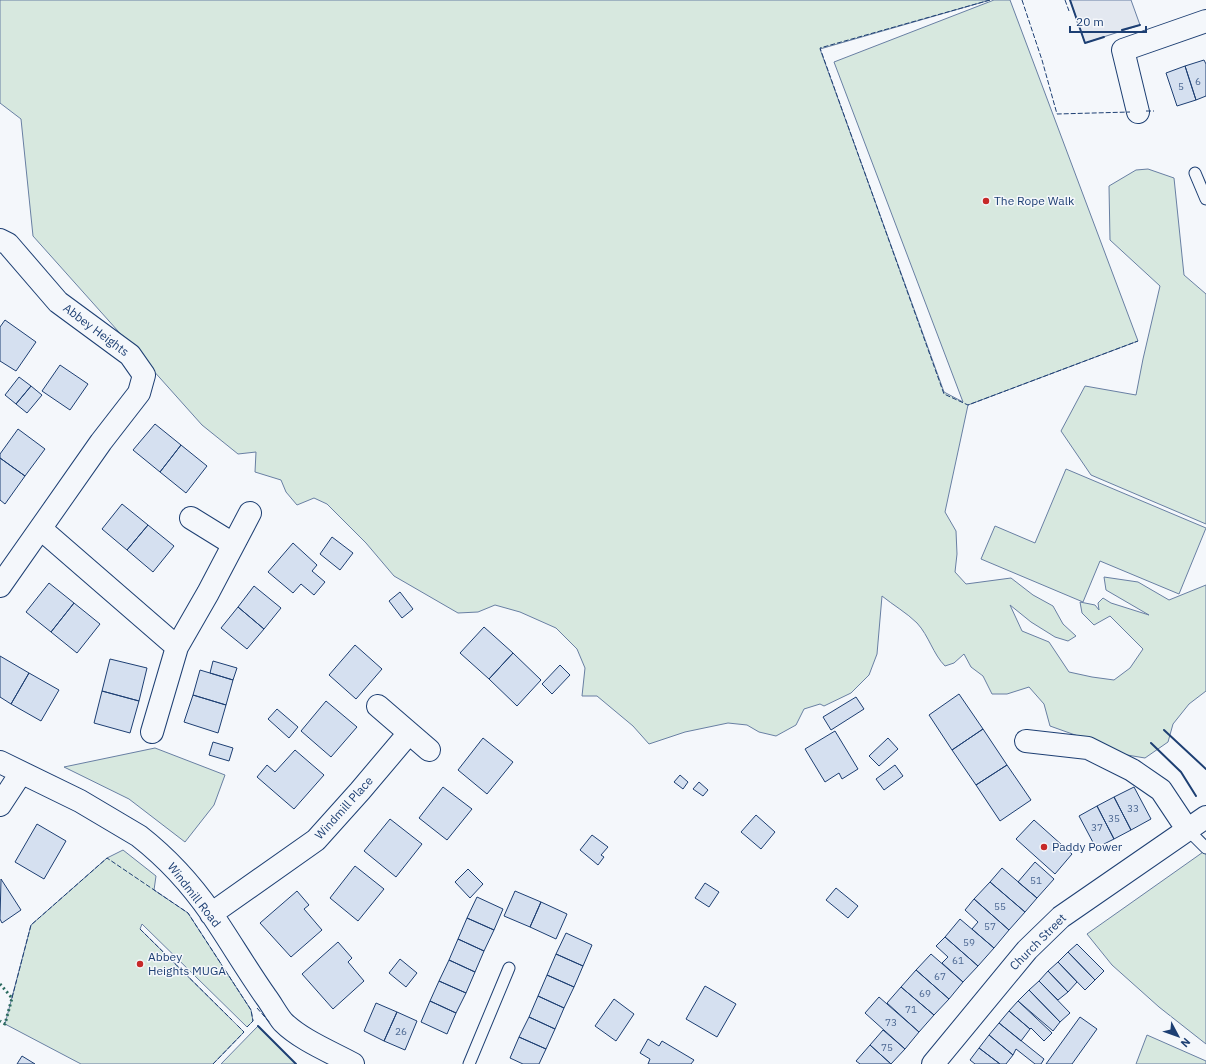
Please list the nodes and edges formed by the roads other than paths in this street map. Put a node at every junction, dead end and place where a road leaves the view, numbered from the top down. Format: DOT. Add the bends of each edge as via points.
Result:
graph roads {
  1 [pos="1206,21"];
  2 [pos="1138,112"];
  3 [pos="1195,173"];
  4 [pos="1206,199"];
  5 [pos="0,240"];
  6 [pos="250,513"];
  7 [pos="191,518"];
  8 [pos="41,529"];
  9 [pos="233,544"];
  10 [pos="0,586"];
  11 [pos="177,647"];
  12 [pos="378,706"];
  13 [pos="152,732"];
  14 [pos="409,733"];
  15 [pos="1026,741"];
  16 [pos="429,750"];
  17 [pos="0,762"];
  18 [pos="21,772"];
  19 [pos="0,805"];
  20 [pos="1206,817"];
  21 [pos="1187,829"];
  22 [pos="1206,848"];
  23 [pos="211,914"];
  24 [pos="509,968"];
  25 [pos="353,1064"];
  26 [pos="469,1064"];
  27 [pos="932,1064"];
  1 -- 2 [label="street" via="1123,50"];
  3 -- 4 [label="lane"];
  5 -- 8 [label="street, Abbey Heights" via="8,244 58,302 130,355 144,375 139,393 101,442"];
  6 -- 9 [label="street"];
  7 -- 9 [label="street"];
  8 -- 10 [label="street, Abbey Heights"];
  8 -- 11 [label="street"];
  9 -- 11 [label="street"];
  11 -- 13 [label="street"];
  12 -- 14 [label="street"];
  14 -- 16 [label="street"];
  14 -- 23 [label="street, Windmill Place" via="316,840"];
  15 -- 21 [label="street" via="1088,748 1132,770 1161,790"];
  17 -- 18 [label="street, Windmill Road"];
  18 -- 19 [label="street"];
  18 -- 23 [label="street, Windmill Road" via="80,801 139,836 168,861"];
  20 -- 21 [label="street, Church Street"];
  21 -- 22 [label="lane"];
  21 -- 27 [label="street, Church Street" via="1061,917 1027,950"];
  23 -- 25 [label="street, Windmill Road" via="283,1022 302,1036"];
  24 -- 26 [label="lane"];
}
